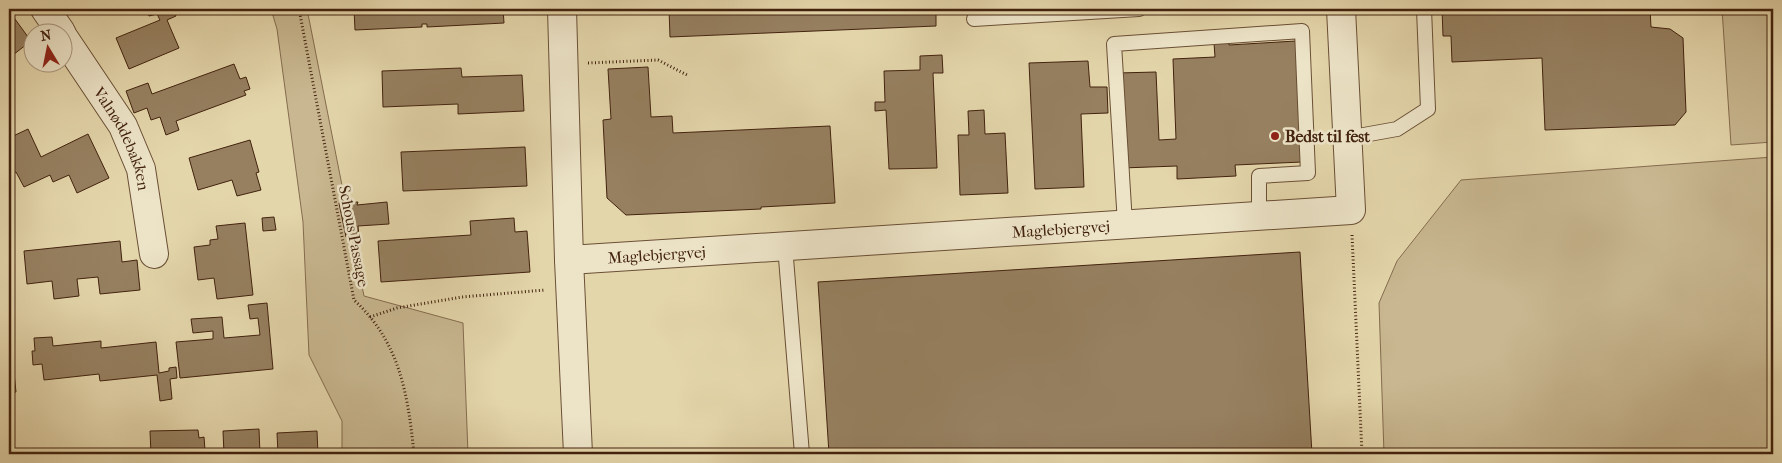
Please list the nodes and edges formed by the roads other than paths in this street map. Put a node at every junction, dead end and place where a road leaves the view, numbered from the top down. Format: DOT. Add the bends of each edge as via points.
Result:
graph roads {
  1 [pos="45,9"];
  2 [pos="562,9"];
  3 [pos="1139,9"];
  4 [pos="1341,9"];
  5 [pos="1424,9"];
  6 [pos="1067,11"];
  7 [pos="974,19"];
  8 [pos="54,22"];
  9 [pos="72,49"];
  10 [pos="1347,138"];
  11 [pos="1259,215"];
  12 [pos="1125,224"];
  13 [pos="785,246"];
  14 [pos="154,254"];
  15 [pos="569,260"];
  16 [pos="578,454"];
  17 [pos="802,454"];
  1 -- 8 [label="street, Valnøddebakken"];
  2 -- 15 [label="street"];
  3 -- 6 [label="lane"];
  4 -- 10 [label="street"];
  5 -- 10 [label="lane" via="1428,109 1397,129"];
  6 -- 7 [label="lane"];
  9 -- 14 [label="street, Valnøddebakken" via="123,126 142,169"];
  10 -- 11 [label="street, Maglebjergvej" via="1351,210"];
  11 -- 12 [label="street, Maglebjergvej"];
  11 -- 12 [label="lane" via="1259,176 1308,174 1302,32 1114,44"];
  12 -- 13 [label="street, Maglebjergvej"];
  13 -- 15 [label="street, Maglebjergvej"];
  13 -- 17 [label="lane"];
  15 -- 16 [label="street"];
}
